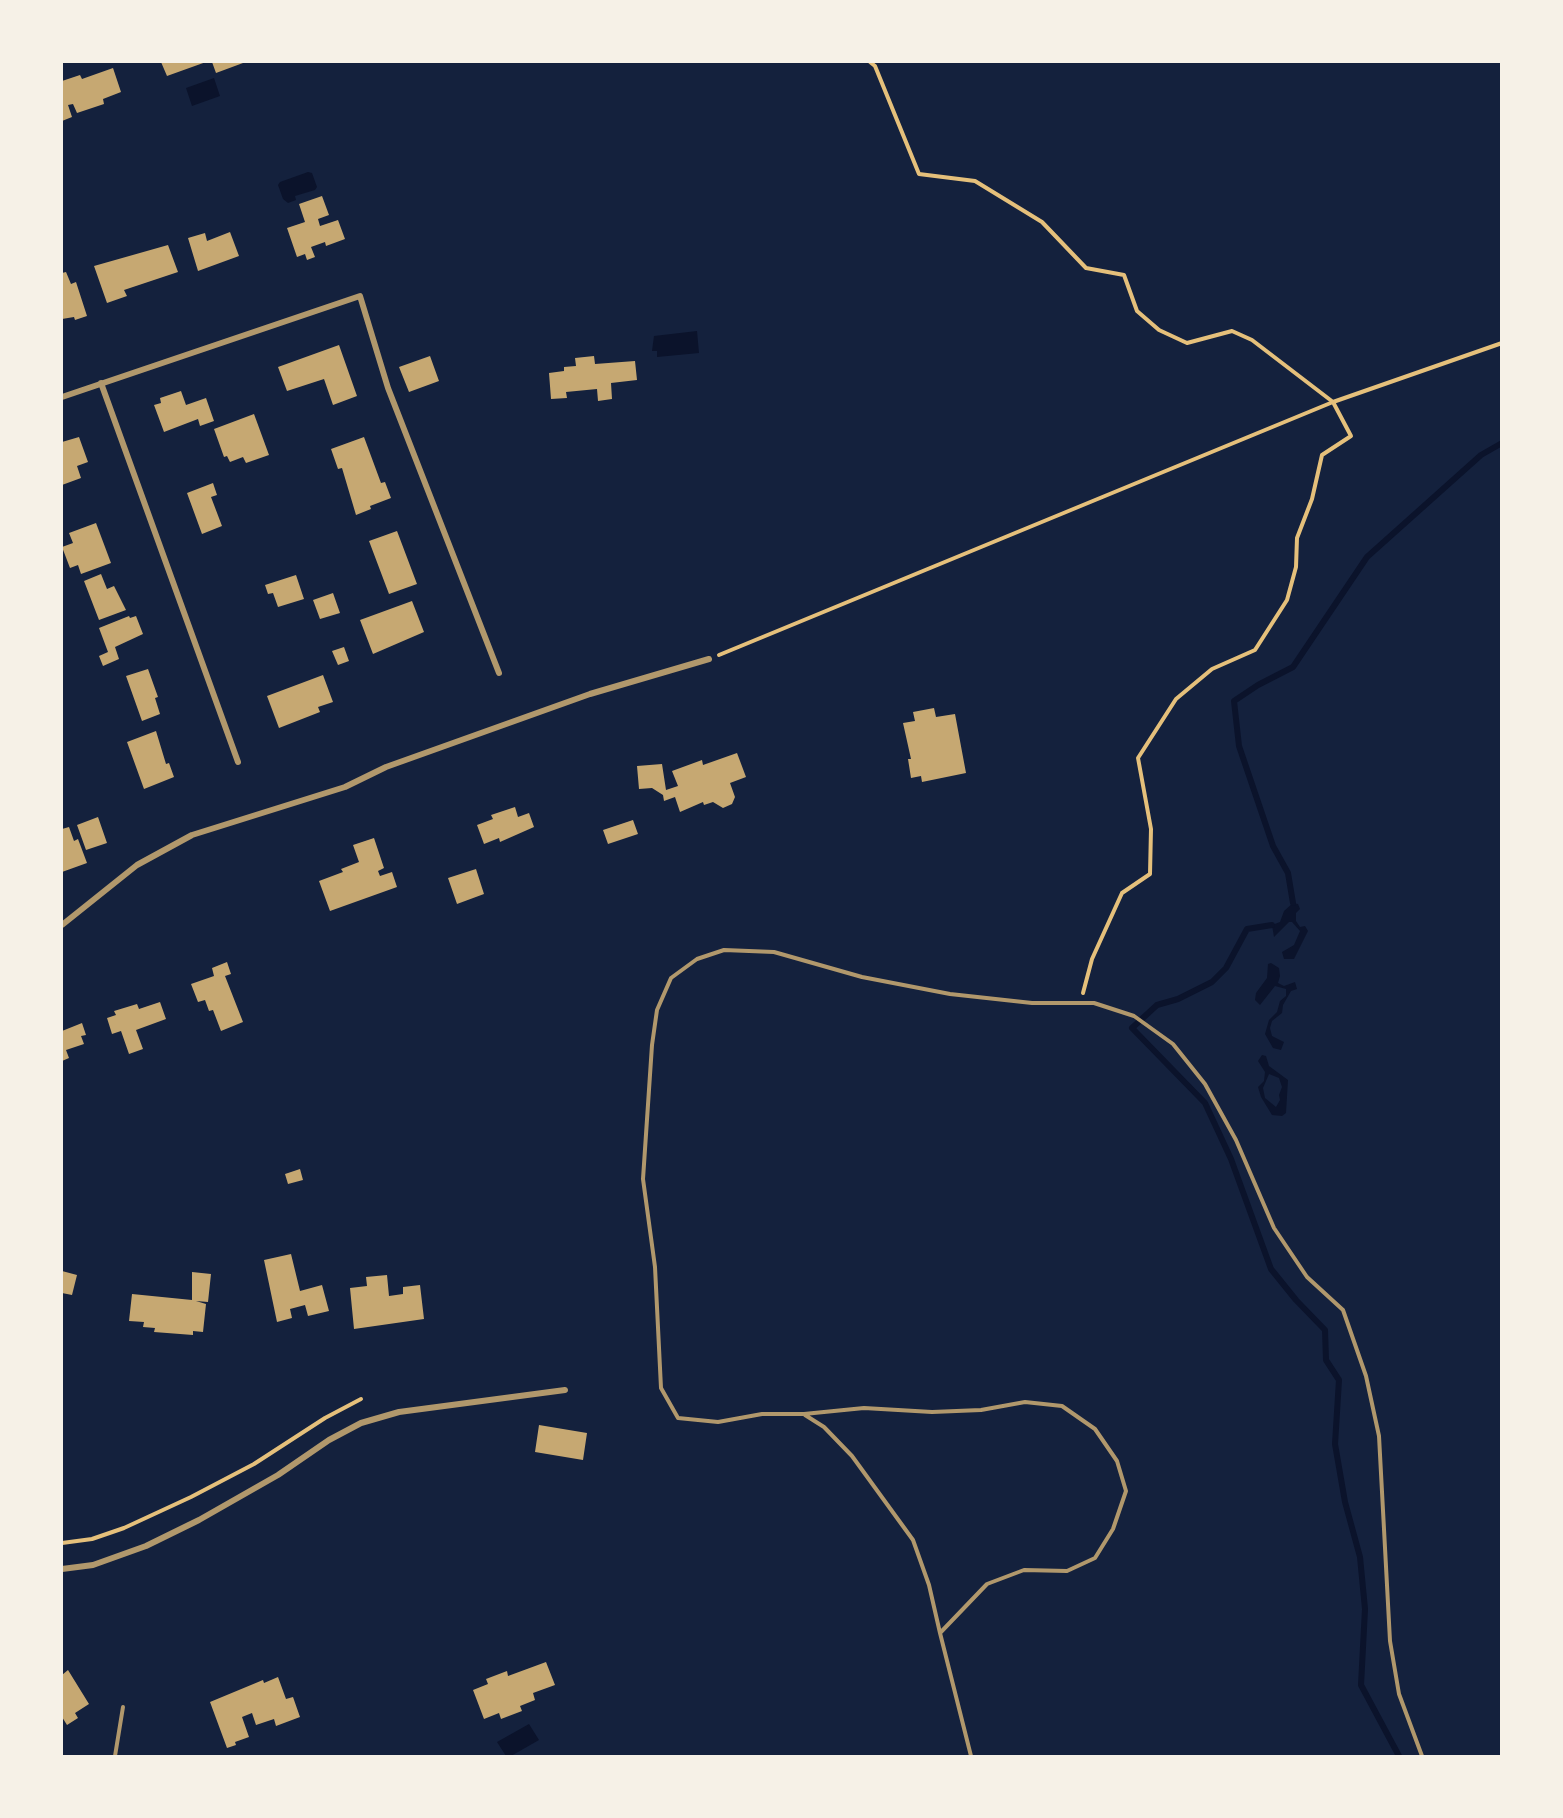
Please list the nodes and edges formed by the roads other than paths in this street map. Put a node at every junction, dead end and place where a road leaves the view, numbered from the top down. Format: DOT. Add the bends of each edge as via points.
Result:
graph roads {
  1 [pos="101,383"];
  2 [pos="62,396"];
  3 [pos="709,658"];
  4 [pos="499,673"];
  5 [pos="238,762"];
  6 [pos="62,925"];
  7 [pos="565,1390"];
  8 [pos="804,1414"];
  9 [pos="62,1569"];
  10 [pos="940,1633"];
  11 [pos="123,1707"];
  12 [pos="115,1756"];
  13 [pos="971,1756"];
  14 [pos="1422,1756"];
  1 -- 2 [label="street"];
  1 -- 4 [label="street" via="360,296 388,388"];
  1 -- 5 [label="street"];
  3 -- 6 [label="street" via="590,694 386,767 345,787 192,835 137,865"];
  7 -- 9 [label="street" via="399,1412 362,1423 329,1440 278,1476 146,1546 93,1565"];
  8 -- 10 [label="lane" via="824,1427 852,1456 913,1540"];
  8 -- 10 [label="lane" via="864,1408 981,1410 1025,1402 1062,1406 1095,1429 1117,1461 1126,1491 1113,1529 1095,1558 1067,1571 1023,1570 987,1584"];
  8 -- 14 [label="lane" via="762,1414 718,1422 678,1418 661,1388 654,1267 643,1179 652,1045 657,1010 671,978 697,959 724,950 774,952 862,977 950,994 1032,1003 1094,1003 1134,1016 1173,1044 1204,1084 1236,1140 1274,1227 1307,1277 1343,1310 1366,1376 1379,1436 1390,1641 1399,1694"];
  10 -- 13 [label="lane"];
  11 -- 12 [label="lane"];
}
